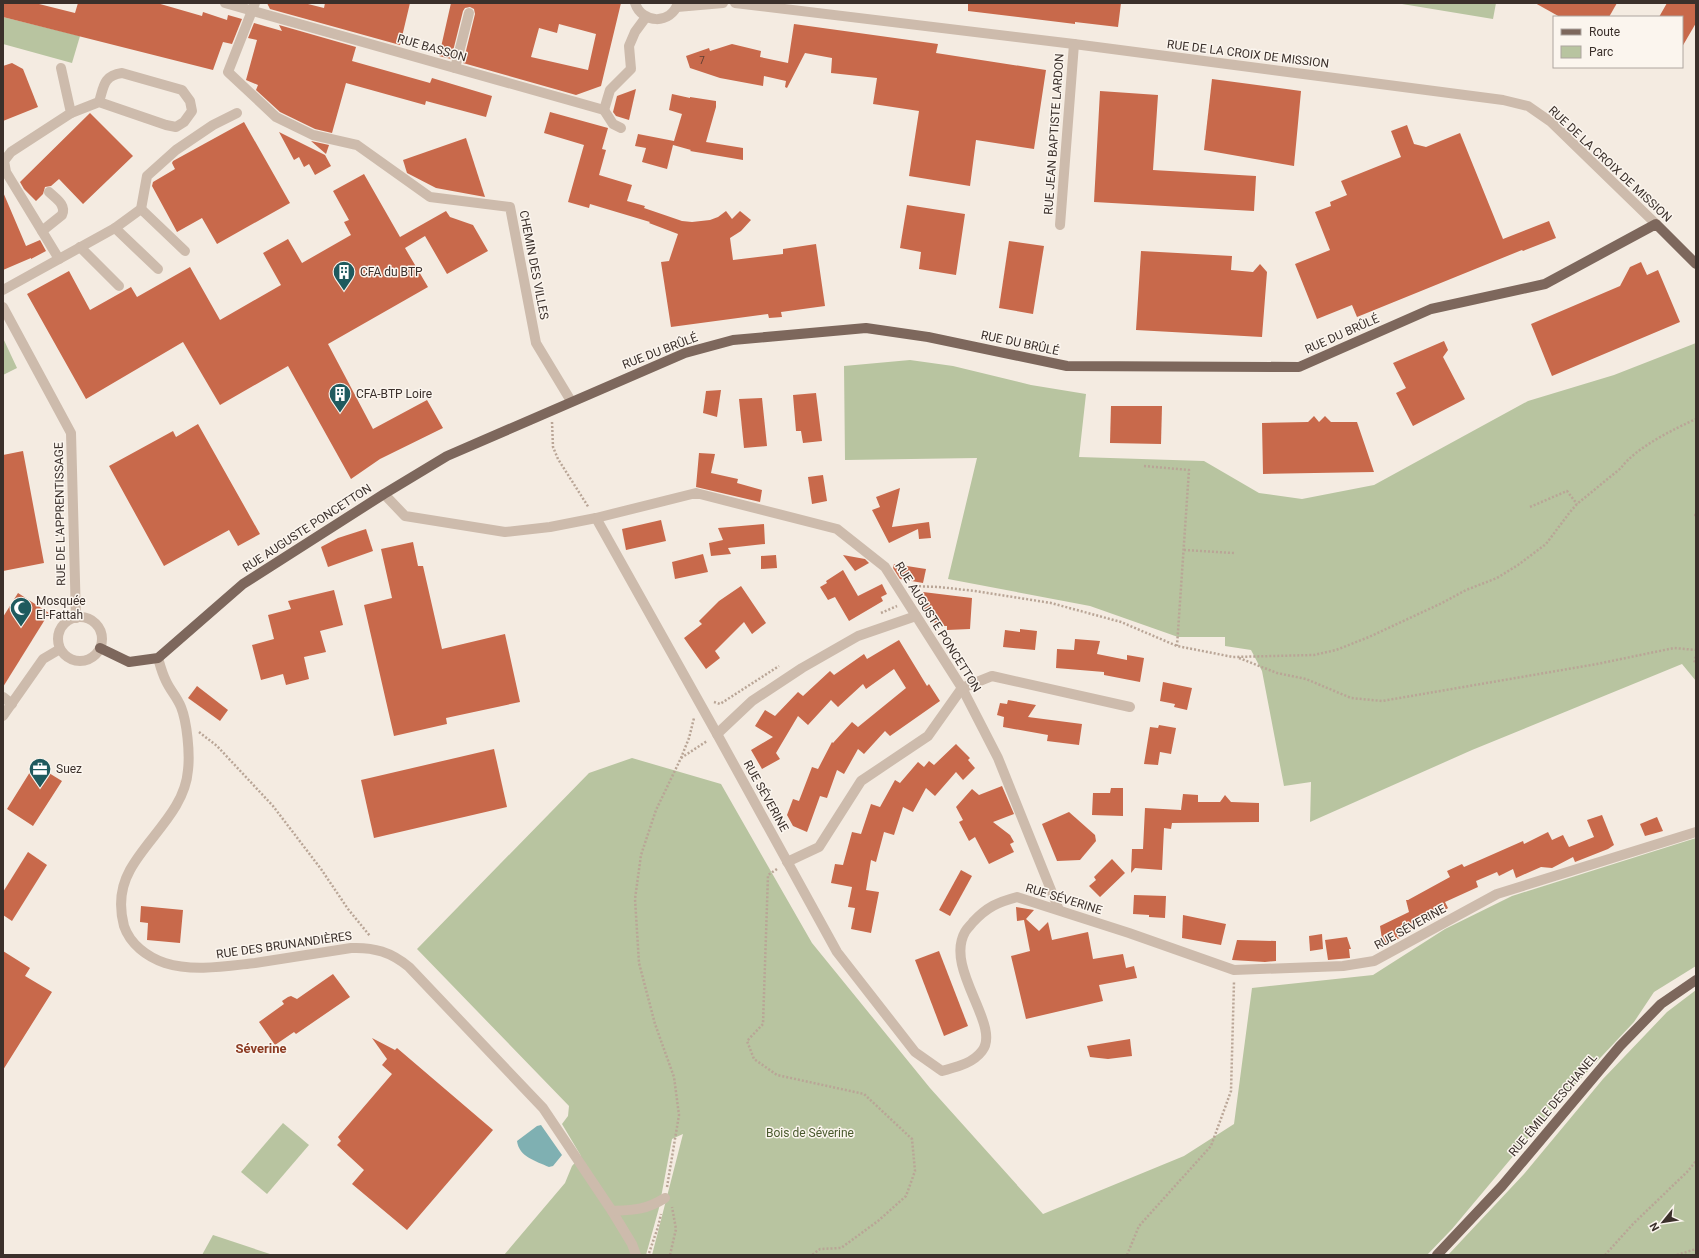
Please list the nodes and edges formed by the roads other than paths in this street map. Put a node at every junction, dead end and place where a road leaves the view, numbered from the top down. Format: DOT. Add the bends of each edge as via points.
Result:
graph roads {
  1 [pos="225,3"];
  2 [pos="635,3"];
  3 [pos="723,3"];
  4 [pos="735,3"];
  5 [pos="677,5"];
  6 [pos="254,7"];
  7 [pos="469,13"];
  8 [pos="646,17"];
  9 [pos="1074,44"];
  10 [pos="61,68"];
  11 [pos="455,68"];
  12 [pos="99,102"];
  13 [pos="604,110"];
  14 [pos="71,113"];
  15 [pos="237,113"];
  16 [pos="621,128"];
  17 [pos="49,192"];
  18 [pos="141,209"];
  19 [pos="1656,224"];
  20 [pos="1060,225"];
  21 [pos="115,228"];
  22 [pos="42,232"];
  23 [pos="80,247"];
  24 [pos="185,252"];
  25 [pos="59,259"];
  26 [pos="1696,264"];
  27 [pos="158,269"];
  28 [pos="119,286"];
  29 [pos="3,290"];
  30 [pos="3,307"];
  31 [pos="571,401"];
  32 [pos="384,494"];
  33 [pos="596,518"];
  34 [pos="916,616"];
  35 [pos="76,618"];
  36 [pos="100,648"];
  37 [pos="60,649"];
  38 [pos="158,658"];
  39 [pos="962,688"];
  40 [pos="3,697"];
  41 [pos="12,704"];
  42 [pos="1130,707"];
  43 [pos="3,716"];
  44 [pos="717,734"];
  45 [pos="1696,832"];
  46 [pos="787,862"];
  47 [pos="1058,910"];
  48 [pos="1696,980"];
  49 [pos="668,1196"];
  50 [pos="612,1211"];
  51 [pos="636,1255"];
  52 [pos="1437,1255"];
  1 -- 6 [label="street, RUE BASSON"];
  2 -- 8 [label="street"];
  3 -- 5 [label="street"];
  4 -- 9 [label="street, RUE DE LA CROIX DE MISSION"];
  5 -- 8 [label="street" via="671,15 664,18 654,20"];
  6 -- 11 [label="street, RUE BASSON"];
  6 -- 31 [label="street, CHEMIN DES VILLES" via="228,72 276,117 313,135 356,146 430,197 510,207 536,343"];
  7 -- 11 [label="street"];
  8 -- 13 [label="street" via="629,46 631,69 610,90"];
  9 -- 19 [label="street, RUE DE LA CROIX DE MISSION" via="1503,100 1528,106 1551,122"];
  9 -- 20 [label="street, RUE JEAN BAPTISTE LARDON"];
  10 -- 14 [label="street"];
  11 -- 13 [label="street, RUE BASSON"];
  12 -- 12 [label="street" via="176,127 184,122 192,111 190,101 182,90 122,73 112,74 104,82"];
  12 -- 14 [label="street"];
  13 -- 16 [label="street" via="614,124"];
  14 -- 22 [label="street" via="11,152 4,161 6,172"];
  15 -- 18 [label="street" via="213,125 176,150 147,176"];
  17 -- 22 [label="street" via="64,207 64,211"];
  18 -- 21 [label="street"];
  18 -- 24 [label="street"];
  19 -- 26 [label="main road, RUE DE LA CROIX DE MISSION"];
  19 -- 31 [label="main road, RUE DU BRÛLÉ" via="1545,284 1431,309 1299,367 1067,366 928,337 866,328 733,340 685,353"];
  21 -- 23 [label="street"];
  21 -- 27 [label="street"];
  22 -- 25 [label="street"];
  23 -- 25 [label="street"];
  23 -- 28 [label="street"];
  25 -- 29 [label="street"];
  30 -- 35 [label="street, RUE DE L'APPRENTISSAGE" via="71,433"];
  31 -- 32 [label="main road, RUE DU BRÛLÉ" via="448,456"];
  32 -- 33 [label="street, RUE AUGUSTE PONCETTON" via="405,516 504,532"];
  32 -- 38 [label="main road, RUE AUGUSTE PONCETTON" via="244,584"];
  33 -- 34 [label="street, RUE AUGUSTE PONCETTON" via="696,493 837,529 885,567"];
  33 -- 44 [label="street, RUE SÉVERINE"];
  34 -- 39 [label="street, RUE AUGUSTE PONCETTON"];
  34 -- 44 [label="street" via="858,636 802,668 752,701"];
  35 -- 36 [label="street" via="94,623 101,634"];
  35 -- 37 [label="street" via="69,620 60,630"];
  36 -- 37 [label="street" via="91,658 77,661 64,655"];
  36 -- 38 [label="main road" via="129,662"];
  37 -- 41 [label="street" via="43,660"];
  38 -- 50 [label="street, RUE DES BRUNANDIÈRES" via="166,681 181,707 188,769 185,787 176,804 130,870 122,888 122,917 133,943 146,954 166,963 189,967 221,967 366,947 398,958 543,1108"];
  39 -- 42 [label="street" via="992,676"];
  39 -- 46 [label="street" via="928,736 860,781 819,847"];
  39 -- 47 [label="street, RUE AUGUSTE PONCETTON" via="998,758"];
  40 -- 41 [label="street"];
  41 -- 43 [label="street"];
  44 -- 46 [label="street, RUE SÉVERINE"];
  45 -- 47 [label="street, RUE SÉVERINE" via="1497,894 1374,961 1343,966 1234,970"];
  46 -- 47 [label="street, RUE SÉVERINE" via="837,952 915,1052 942,1071 966,1065 983,1051 987,1037 982,1017 963,973 960,951 965,932 981,913 999,902 1017,897"];
  48 -- 52 [label="main road, RUE ÉMILE DESCHANEL" via="1661,1004 1620,1046 1502,1186"];
  49 -- 50 [label="street" via="638,1210"];
  50 -- 51 [label="street, RUE DES BRUNANDIÈRES"];
}
